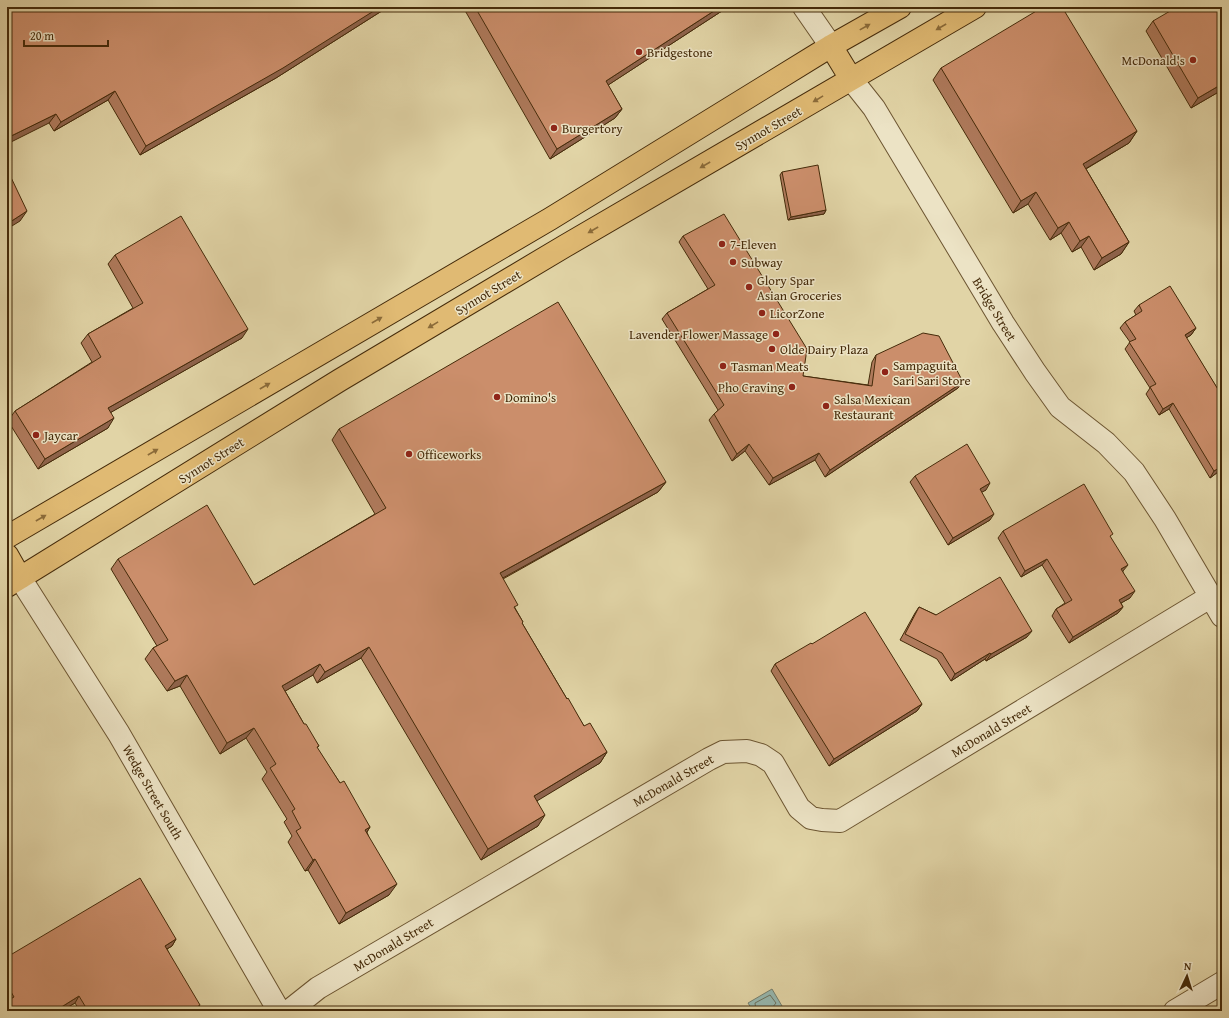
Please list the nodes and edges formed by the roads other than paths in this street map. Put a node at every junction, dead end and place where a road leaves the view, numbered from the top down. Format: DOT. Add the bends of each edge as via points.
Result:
graph roads {
  1 [pos="804,7"];
  2 [pos="900,7"];
  3 [pos="975,7"];
  4 [pos="831,46"];
  5 [pos="851,79"];
  6 [pos="550,219"];
  7 [pos="565,246"];
  8 [pos="320,354"];
  9 [pos="340,380"];
  10 [pos="7,537"];
  11 [pos="7,555"];
  12 [pos="14,582"];
  13 [pos="1210,597"];
  14 [pos="1222,616"];
  15 [pos="1222,983"];
  16 [pos="279,1011"];
  17 [pos="289,1011"];
  18 [pos="1175,1011"];
  1 -- 4 [label="street"];
  4 -- 2 [label="highway, one-way"];
  3 -- 5 [label="highway, Synnot Street, one-way"];
  4 -- 5 [label="highway"];
  4 -- 6 [label="highway"];
  5 -- 7 [label="highway, Synnot Street, one-way"];
  5 -- 13 [label="street, Bridge Street" via="874,108 1034,372 1060,407 1106,443 1134,472 1165,519"];
  6 -- 7 [label="highway"];
  8 -- 6 [label="highway, one-way"];
  7 -- 9 [label="highway, Synnot Street, one-way"];
  8 -- 9 [label="highway"];
  10 -- 8 [label="highway, one-way"];
  9 -- 12 [label="highway, Synnot Street"];
  11 -- 12 [label="highway"];
  12 -- 16 [label="street, Wedge Street South" via="119,734"];
  13 -- 14 [label="street, Bridge Street"];
  13 -- 17 [label="street, McDonald Street" via="840,821 811,818 799,808 772,763 761,755 747,751 723,752 318,988"];
  15 -- 18 [label="street"];
}
